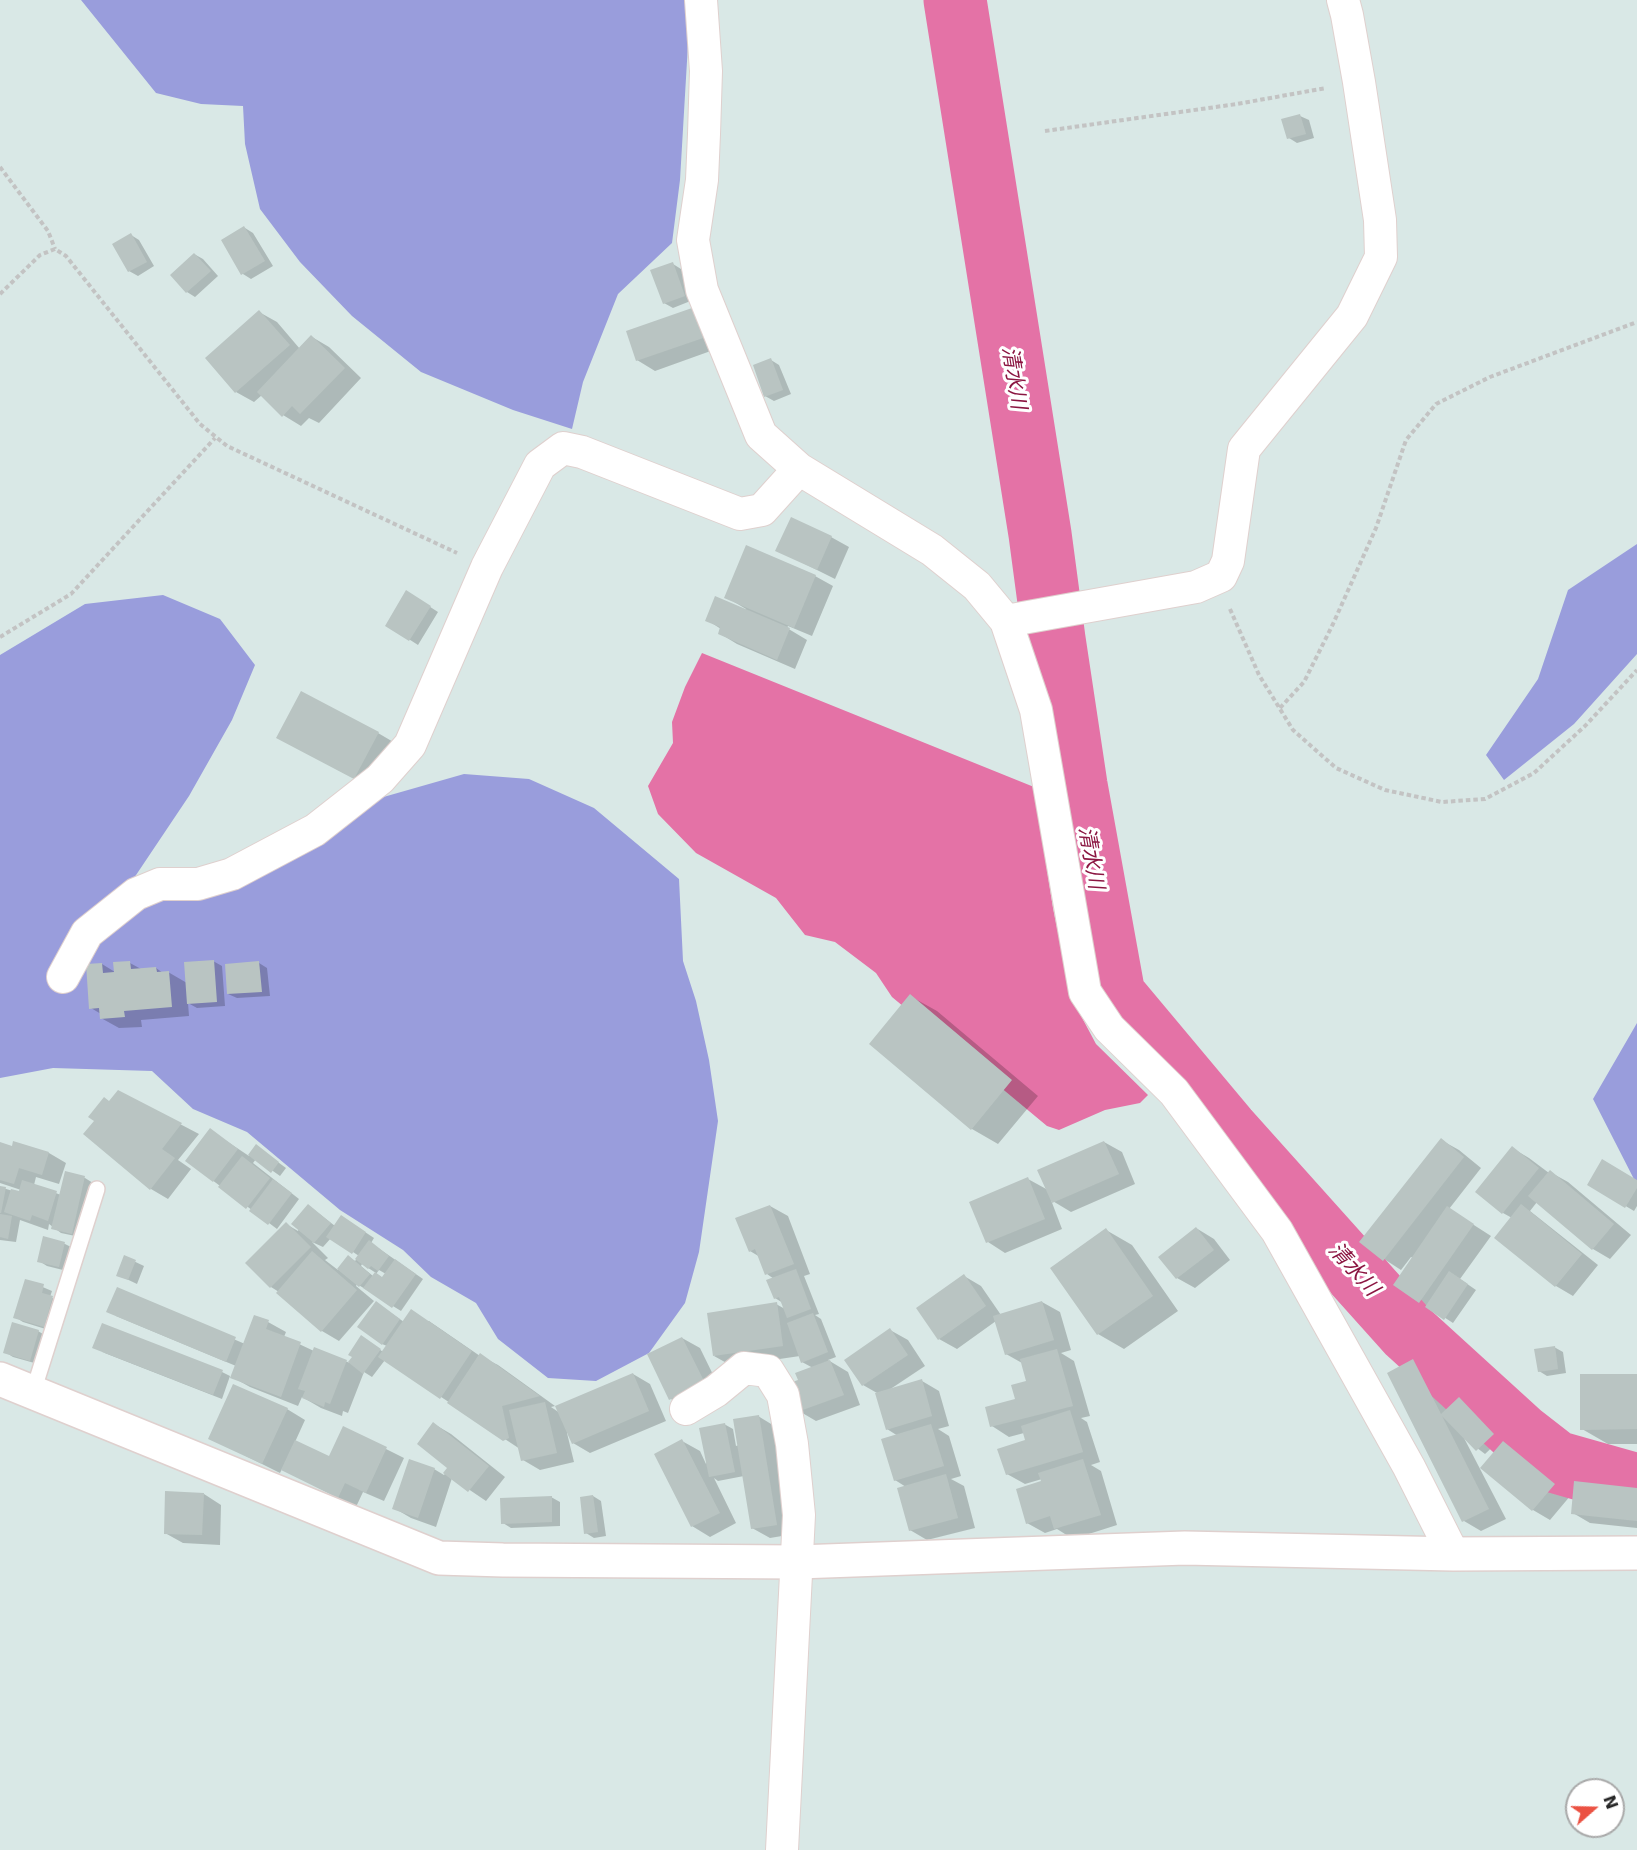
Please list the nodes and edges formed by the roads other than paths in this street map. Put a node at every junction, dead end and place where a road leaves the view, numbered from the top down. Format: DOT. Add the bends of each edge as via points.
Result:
graph roads {
  1 [pos="701,0"];
  2 [pos="1342,0"];
  3 [pos="799,469"];
  4 [pos="1006,621"];
  5 [pos="63,977"];
  6 [pos="97,1189"];
  7 [pos="0,1379"];
  8 [pos="33,1392"];
  9 [pos="686,1409"];
  10 [pos="1637,1553"];
  11 [pos="1453,1554"];
  12 [pos="798,1562"];
  13 [pos="782,1850"];
  1 -- 3 [label="street" via="704,134 693,240 702,290 761,435"];
  2 -- 4 [label="street" via="1380,220 1381,257 1352,316 1244,449 1228,561 1221,576 1196,587"];
  3 -- 4 [label="street" via="932,550 977,586"];
  3 -- 5 [label="street" via="762,510 740,514 563,448 540,465 487,567 410,745 380,779 315,830 232,874 198,884 160,884 136,894 87,933"];
  4 -- 11 [label="street" via="1036,710 1085,992 1109,1029 1174,1092 1277,1231"];
  6 -- 8 [label="lane"];
  7 -- 8 [label="street"];
  8 -- 12 [label="street" via="439,1557"];
  9 -- 12 [label="street" via="744,1368 768,1371 783,1395 792,1444 799,1515"];
  10 -- 11 [label="street"];
  11 -- 12 [label="street" via="1185,1548"];
  12 -- 13 [label="street"];
}
